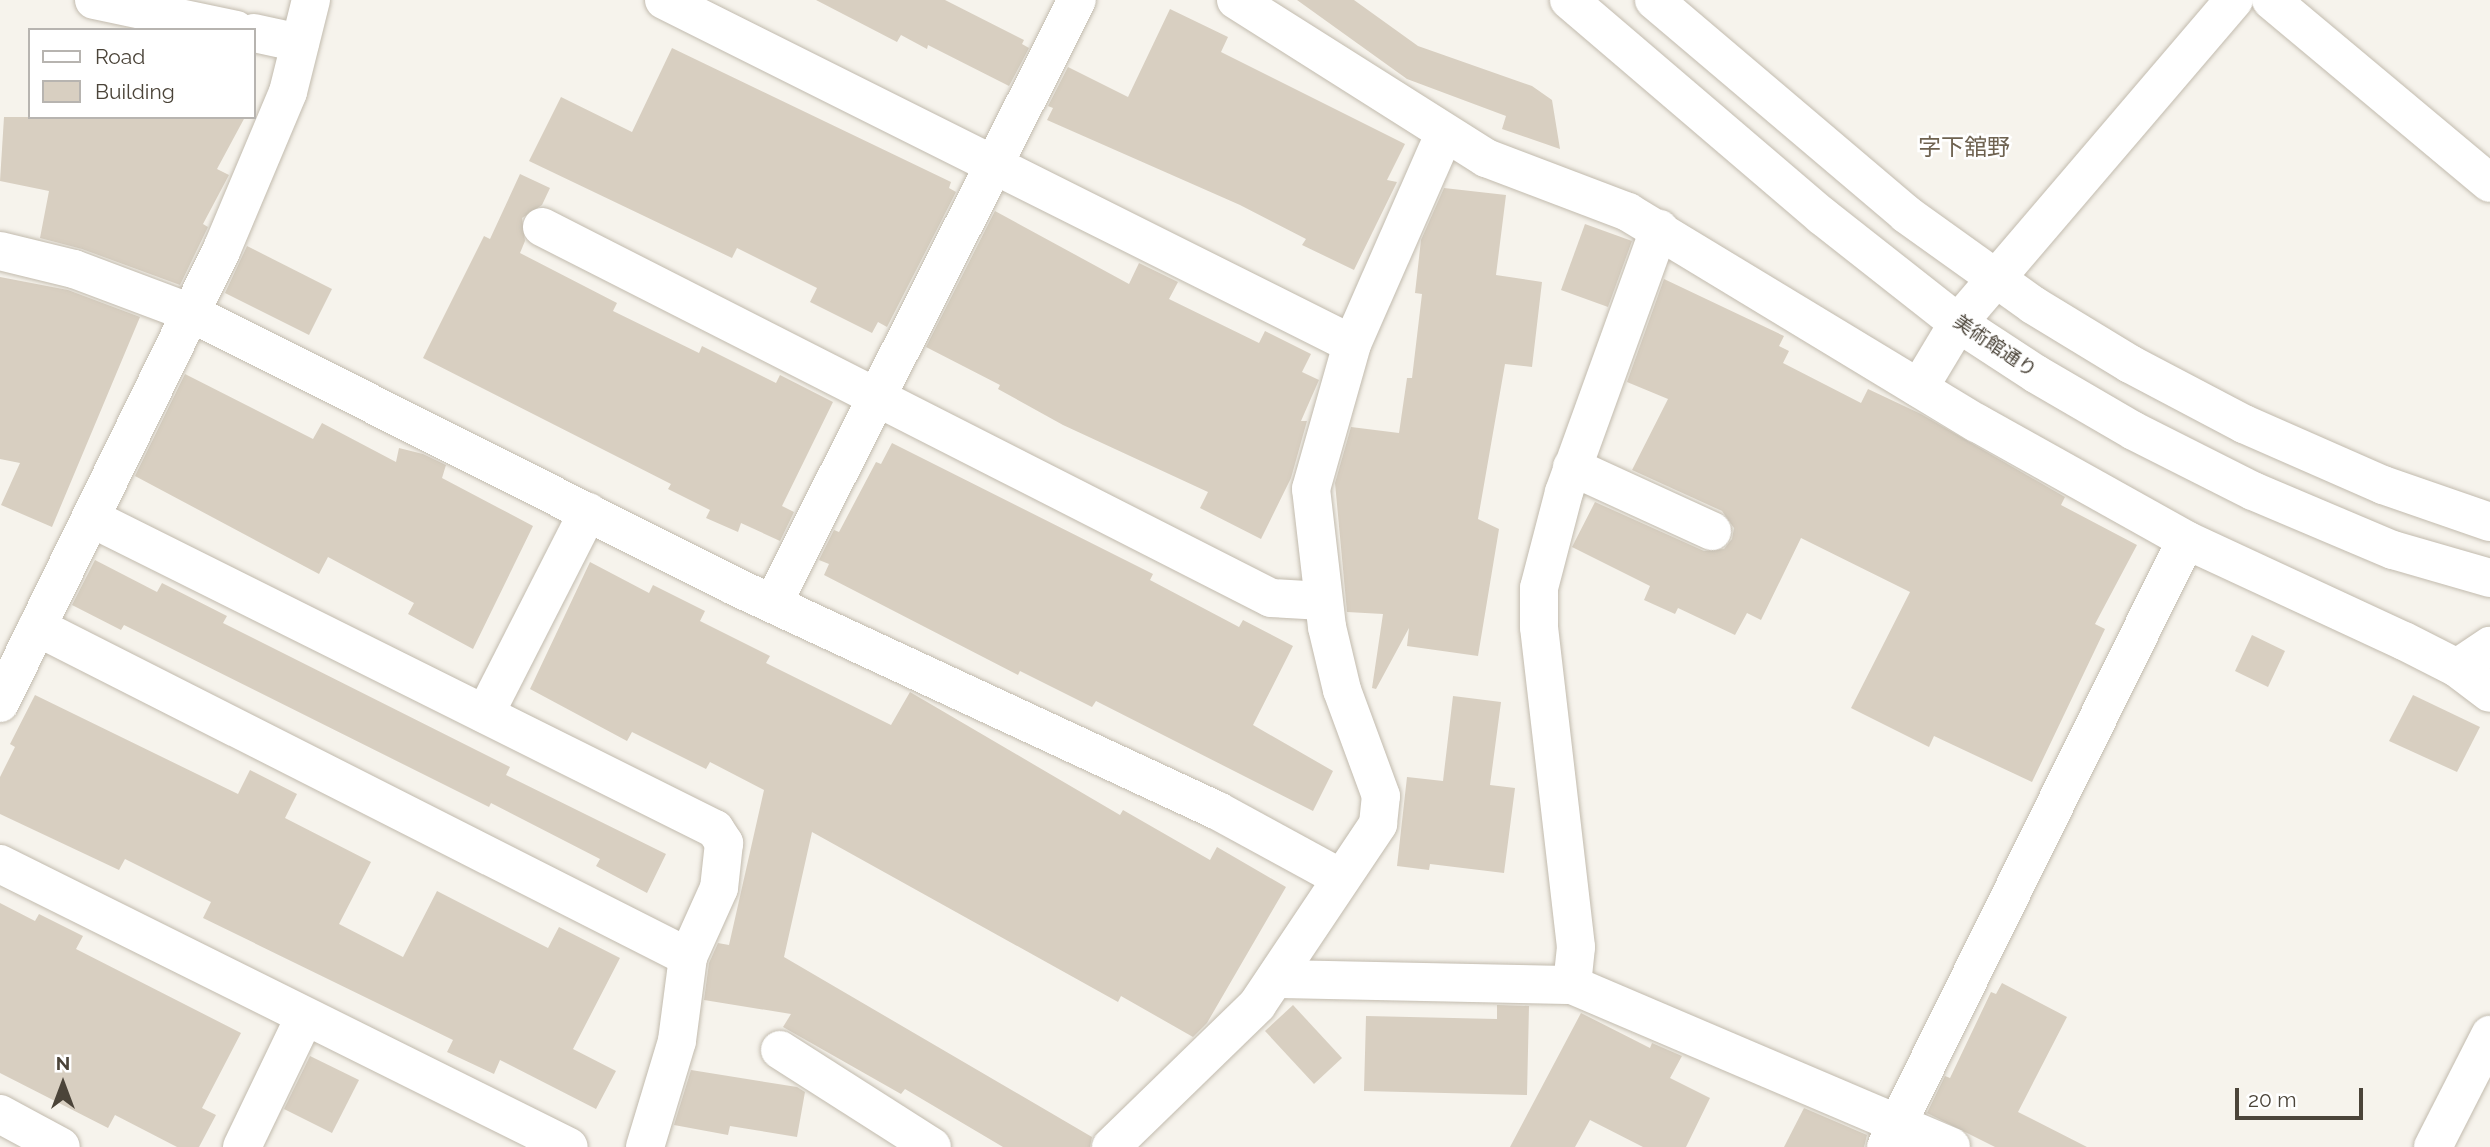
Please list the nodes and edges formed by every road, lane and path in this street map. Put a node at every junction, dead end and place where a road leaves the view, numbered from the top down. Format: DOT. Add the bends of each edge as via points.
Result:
graph roads {
  1 [pos="94,0"];
  2 [pos="311,0"];
  3 [pos="664,0"];
  4 [pos="1077,0"];
  5 [pos="1236,0"];
  6 [pos="1569,0"];
  7 [pos="1654,0"];
  8 [pos="2234,0"];
  9 [pos="2271,0"];
  10 [pos="1282,12"];
  11 [pos="227,28"];
  12 [pos="256,33"];
  13 [pos="300,43"];
  14 [pos="1444,134"];
  15 [pos="995,166"];
  16 [pos="2490,183"];
  17 [pos="542,227"];
  18 [pos="1658,229"];
  19 [pos="0,251"];
  20 [pos="1996,279"];
  21 [pos="191,313"];
  22 [pos="1958,323"];
  23 [pos="1352,344"];
  24 [pos="1919,388"];
  25 [pos="875,397"];
  26 [pos="1572,467"];
  27 [pos="588,512"];
  28 [pos="91,518"];
  29 [pos="2490,522"];
  30 [pos="1712,531"];
  31 [pos="2186,540"];
  32 [pos="2490,578"];
  33 [pos="1323,600"];
  34 [pos="772,603"];
  35 [pos="37,627"];
  36 [pos="2490,646"];
  37 [pos="2457,668"];
  38 [pos="2490,693"];
  39 [pos="0,703"];
  40 [pos="485,714"];
  41 [pos="0,864"];
  42 [pos="1341,878"];
  43 [pos="688,957"];
  44 [pos="1276,979"];
  45 [pos="1572,985"];
  46 [pos="305,1016"];
  47 [pos="2490,1035"];
  48 [pos="780,1050"];
  49 [pos="0,1114"];
  50 [pos="1891,1134"];
  51 [pos="61,1147"];
  52 [pos="242,1147"];
  53 [pos="569,1147"];
  54 [pos="645,1147"];
  55 [pos="932,1147"];
  56 [pos="1111,1147"];
  57 [pos="1951,1147"];
  58 [pos="2433,1147"];
  1 -- 11 [label="street"];
  2 -- 13 [label="street"];
  3 -- 15 [label="street"];
  4 -- 15 [label="street"];
  5 -- 10 [label="street"];
  6 -- 22 [label="street, 美術館通り" via="1822,216"];
  7 -- 20 [label="street" via="1906,214"];
  8 -- 20 [label="street"];
  9 -- 16 [label="street"];
  10 -- 14 [label="street"];
  12 -- 13 [label="street"];
  13 -- 21 [label="street" via="288,92"];
  14 -- 18 [label="street" via="1486,158 1628,212"];
  14 -- 23 [label="street"];
  15 -- 23 [label="street"];
  15 -- 25 [label="street"];
  17 -- 25 [label="street"];
  18 -- 24 [label="street"];
  18 -- 26 [label="street"];
  19 -- 21 [label="street" via="74,270"];
  20 -- 22 [label="street"];
  20 -- 29 [label="street" via="2130,363 2244,424 2383,485"];
  21 -- 27 [label="street"];
  21 -- 28 [label="street"];
  22 -- 24 [label="street"];
  22 -- 32 [label="street, 美術館通り" via="2134,431 2253,491 2393,550"];
  23 -- 33 [label="street" via="1311,489"];
  24 -- 31 [label="street"];
  25 -- 33 [label="street" via="1271,598 1309,603"];
  25 -- 34 [label="street"];
  26 -- 30 [label="street"];
  26 -- 45 [label="street" via="1546,559 1538,608 1576,947"];
  27 -- 34 [label="street"];
  27 -- 40 [label="street"];
  28 -- 35 [label="street"];
  28 -- 40 [label="street"];
  31 -- 37 [label="street"];
  31 -- 50 [label="street"];
  33 -- 42 [label="street" via="1342,690 1381,796 1378,824"];
  34 -- 42 [label="street" via="1218,811"];
  35 -- 39 [label="street"];
  35 -- 43 [label="street"];
  36 -- 37 [label="street"];
  37 -- 38 [label="street"];
  40 -- 43 [label="street" via="715,829 724,843 719,888"];
  41 -- 46 [label="street"];
  42 -- 44 [label="street"];
  43 -- 54 [label="street" via="677,1041"];
  44 -- 45 [label="street"];
  44 -- 56 [label="street" via="1257,1005"];
  45 -- 50 [label="street"];
  46 -- 52 [label="street"];
  46 -- 53 [label="street"];
  47 -- 58 [label="street"];
  48 -- 55 [label="street"];
  49 -- 51 [label="street"];
  50 -- 57 [label="street"];
}
